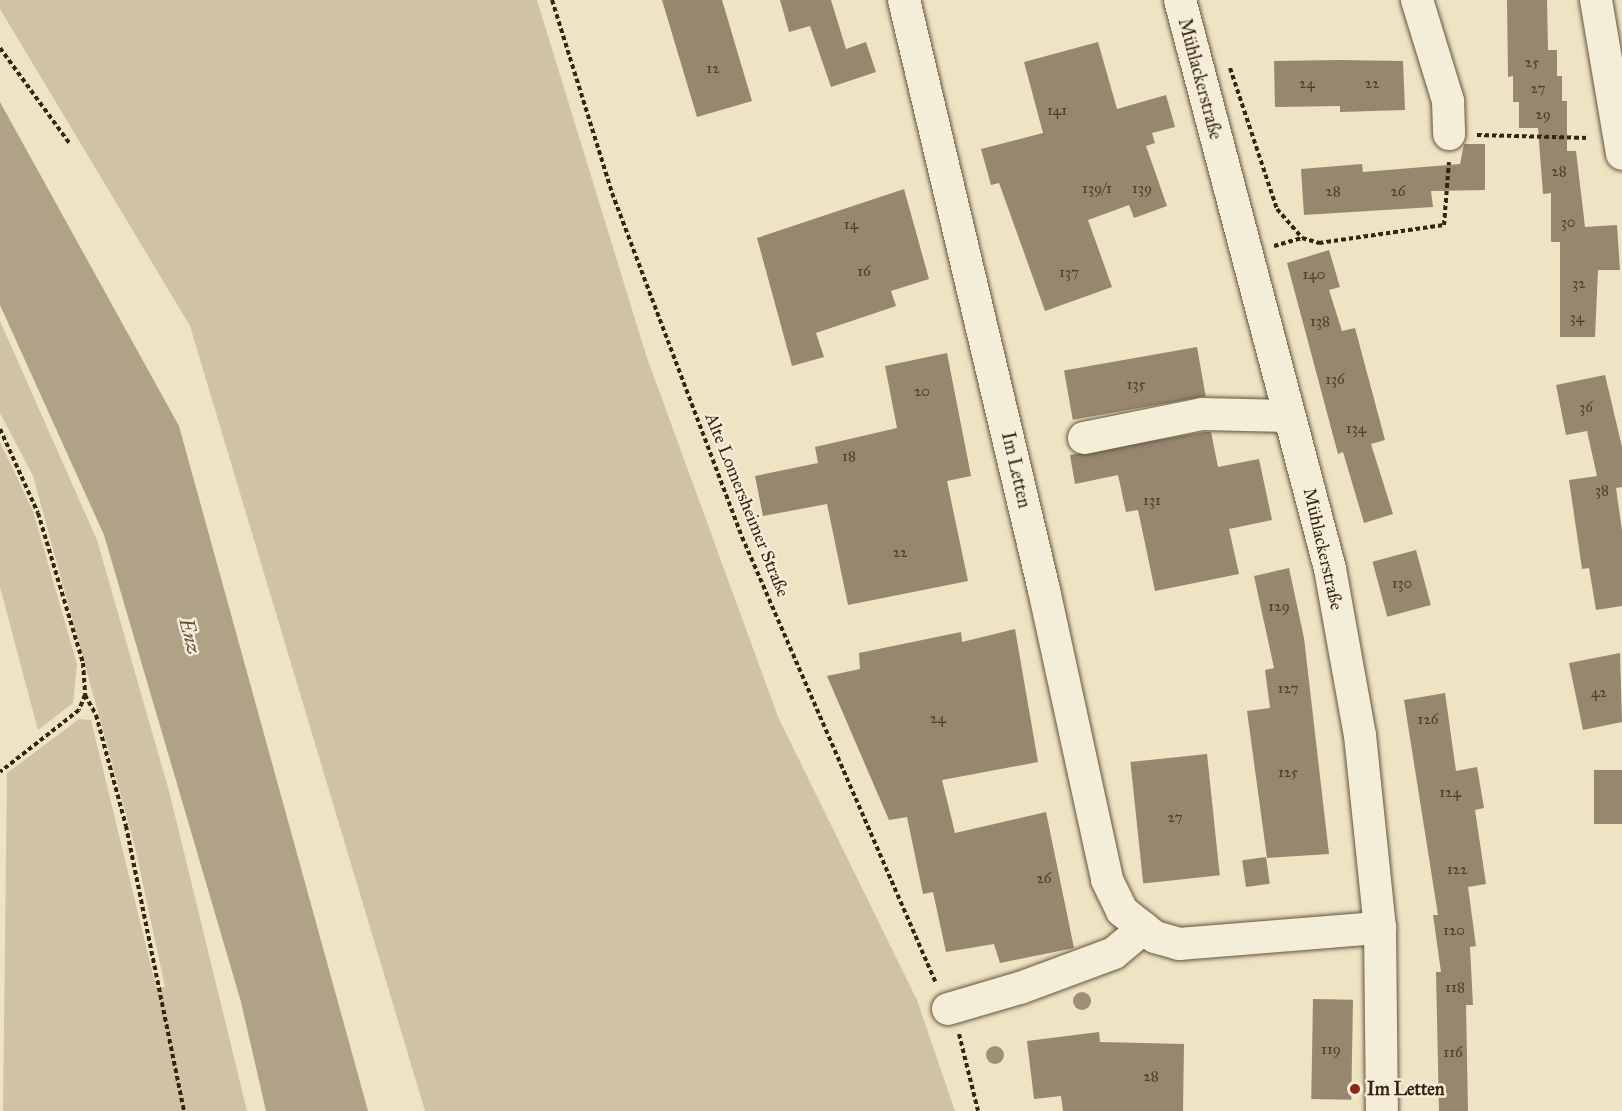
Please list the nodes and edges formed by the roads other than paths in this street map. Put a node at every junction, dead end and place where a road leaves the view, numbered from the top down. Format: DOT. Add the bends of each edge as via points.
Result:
graph roads {
  1 [pos="904,0"];
  2 [pos="1180,0"];
  3 [pos="1416,0"];
  4 [pos="1596,0"];
  5 [pos="1449,134"];
  6 [pos="1621,146"];
  7 [pos="1288,416"];
  8 [pos="1084,438"];
  9 [pos="1144,928"];
  10 [pos="1380,928"];
  11 [pos="948,1009"];
  12 [pos="1382,1111"];
  1 -- 9 [label="street, Im Letten" via="1044,590 1107,880 1122,911"];
  2 -- 7 [label="street, Mühlackerstraße"];
  3 -- 5 [label="street" via="1448,101"];
  4 -- 6 [label="street"];
  7 -- 8 [label="street" via="1202,414"];
  7 -- 10 [label="street, Mühlackerstraße" via="1330,569 1360,735"];
  9 -- 10 [label="street, Im Letten" via="1179,945"];
  9 -- 11 [label="street" via="1114,952 1022,994"];
  10 -- 12 [label="street, Mühlackerstraße"];
}
